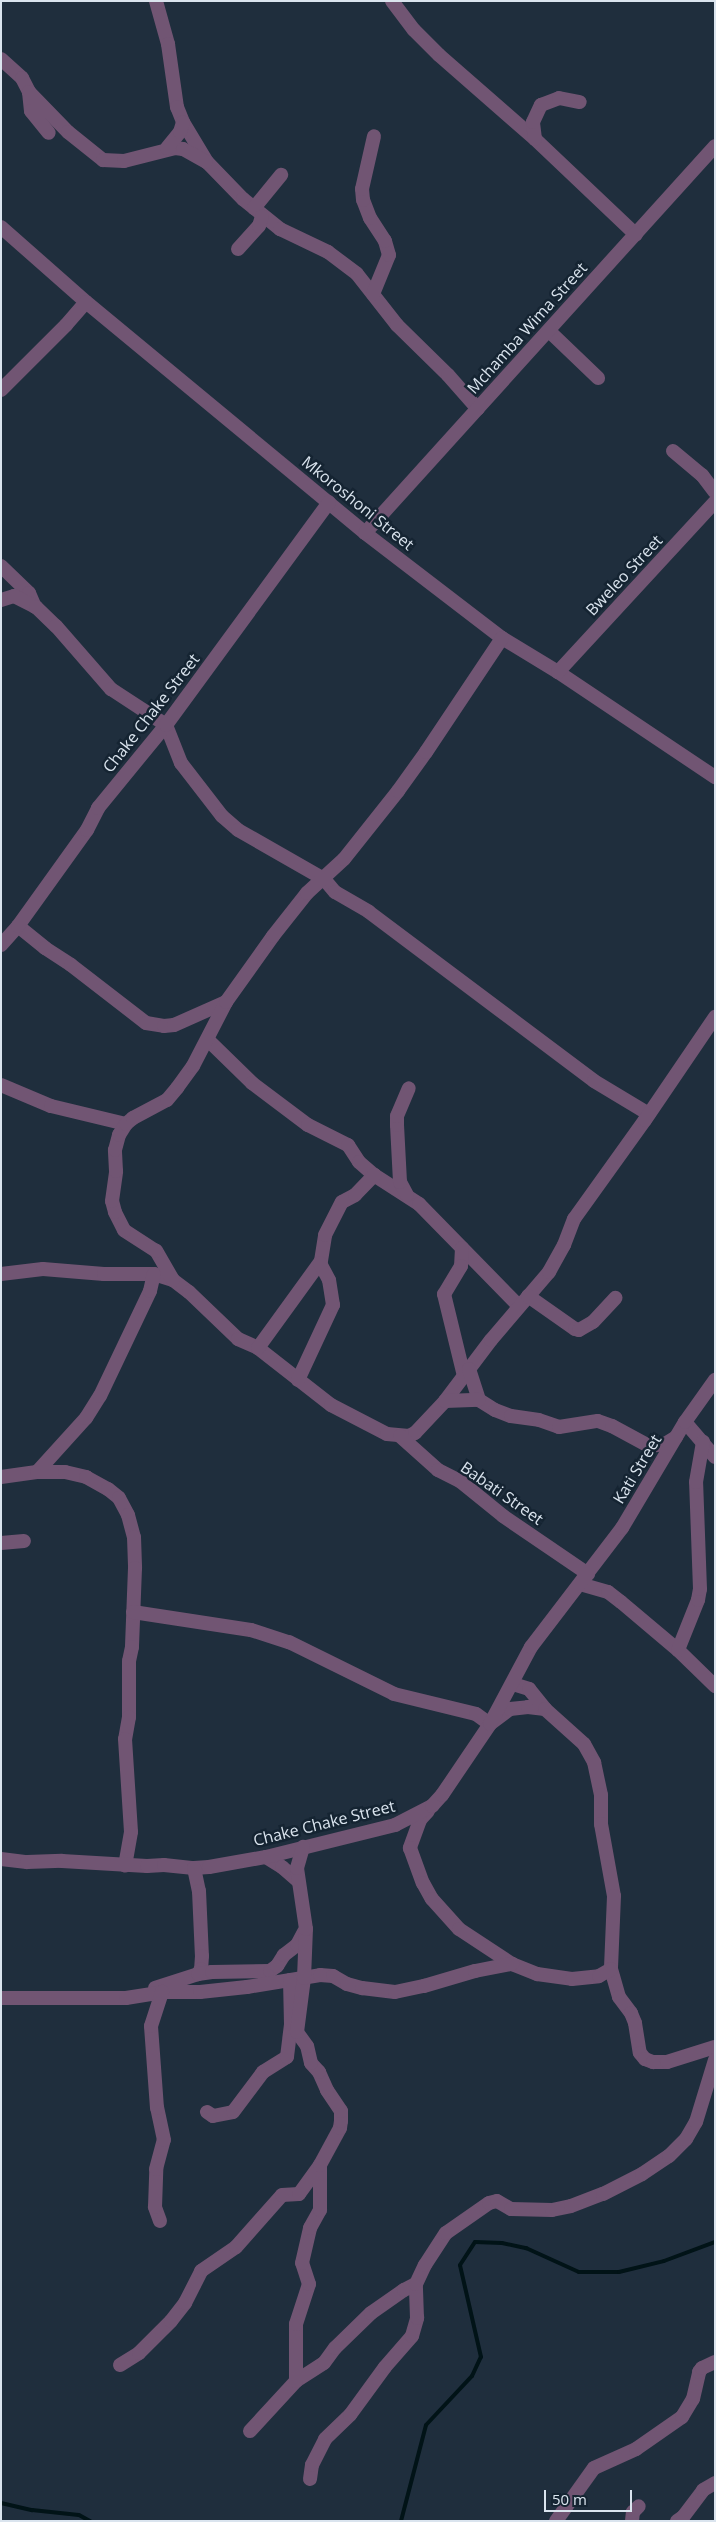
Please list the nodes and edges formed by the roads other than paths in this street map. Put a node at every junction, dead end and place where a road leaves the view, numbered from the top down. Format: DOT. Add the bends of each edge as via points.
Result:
graph roads {
  1 [pos="156,1"];
  2 [pos="392,1"];
  3 [pos="1,59"];
  4 [pos="29,92"];
  5 [pos="580,102"];
  6 [pos="183,122"];
  7 [pos="49,133"];
  8 [pos="374,136"];
  9 [pos="536,140"];
  10 [pos="715,146"];
  11 [pos="166,148"];
  12 [pos="207,162"];
  13 [pos="281,174"];
  14 [pos="262,218"];
  15 [pos="1,227"];
  16 [pos="636,235"];
  17 [pos="238,249"];
  18 [pos="373,294"];
  19 [pos="86,302"];
  20 [pos="549,332"];
  21 [pos="598,378"];
  22 [pos="2,389"];
  23 [pos="478,409"];
  24 [pos="673,451"];
  25 [pos="715,492"];
  26 [pos="329,502"];
  27 [pos="715,502"];
  28 [pos="365,533"];
  29 [pos="1,566"];
  30 [pos="2,600"];
  31 [pos="36,607"];
  32 [pos="502,638"];
  33 [pos="558,672"];
  34 [pos="166,725"];
  35 [pos="715,777"];
  36 [pos="324,879"];
  37 [pos="18,926"];
  38 [pos="1,945"];
  39 [pos="226,1002"];
  40 [pos="714,1019"];
  41 [pos="208,1040"];
  42 [pos="1,1085"];
  43 [pos="409,1088"];
  44 [pos="649,1114"];
  45 [pos="126,1124"];
  46 [pos="374,1175"];
  47 [pos="407,1196"];
  48 [pos="462,1248"];
  49 [pos="320,1263"];
  50 [pos="1,1274"];
  51 [pos="154,1274"];
  52 [pos="173,1280"];
  53 [pos="615,1298"];
  54 [pos="523,1301"];
  55 [pos="258,1348"];
  56 [pos="466,1372"];
  57 [pos="298,1380"];
  58 [pos="715,1380"];
  59 [pos="479,1400"];
  60 [pos="445,1401"];
  61 [pos="685,1422"];
  62 [pos="400,1436"];
  63 [pos="677,1436"];
  64 [pos="703,1442"];
  65 [pos="715,1457"];
  66 [pos="37,1472"];
  67 [pos="1,1477"];
  68 [pos="24,1541"];
  69 [pos="1,1543"];
  70 [pos="584,1579"];
  71 [pos="133,1612"];
  72 [pos="678,1650"];
  73 [pos="513,1684"];
  74 [pos="715,1686"];
  75 [pos="545,1709"];
  76 [pos="490,1724"];
  77 [pos="432,1806"];
  78 [pos="303,1847"];
  79 [pos="266,1857"];
  80 [pos="1,1859"];
  81 [pos="125,1865"];
  82 [pos="194,1868"];
  83 [pos="298,1881"];
  84 [pos="306,1929"];
  85 [pos="512,1964"];
  86 [pos="611,1969"];
  87 [pos="198,1974"];
  88 [pos="297,1979"];
  89 [pos="162,1992"];
  90 [pos="136,1996"];
  91 [pos="1,1998"];
  92 [pos="294,2028"];
  93 [pos="715,2047"];
  94 [pos="715,2060"];
  95 [pos="207,2112"];
  96 [pos="320,2165"];
  97 [pos="160,2222"];
  98 [pos="416,2284"];
  99 [pos="715,2362"];
  100 [pos="120,2365"];
  101 [pos="296,2381"];
  102 [pos="250,2431"];
  103 [pos="310,2479"];
  104 [pos="715,2483"];
  105 [pos="639,2506"];
  106 [pos="556,2521"];
  107 [pos="632,2521"];
  108 [pos="677,2521"];
  1 -- 6 [label="street" via="168,44 177,107"];
  2 -- 9 [label="street" via="439,55"];
  3 -- 4 [label="street" via="22,78"];
  4 -- 7 [label="street" via="31,111"];
  4 -- 11 [label="street" via="68,132 103,160 124,161"];
  5 -- 9 [label="street" via="559,98 541,105 533,122"];
  6 -- 11 [label="street" via="180,132"];
  6 -- 12 [label="street"];
  8 -- 18 [label="street" via="362,195 366,211 389,255"];
  9 -- 16 [label="street"];
  10 -- 16 [label="street, Mchamba Wima Street"];
  11 -- 12 [label="street" via="183,150"];
  12 -- 14 [label="street"];
  13 -- 14 [label="street"];
  14 -- 17 [label="street"];
  14 -- 18 [label="street" via="347,265"];
  15 -- 19 [label="street, Mkoroshoni Street"];
  16 -- 20 [label="street, Mchamba Wima Street"];
  18 -- 23 [label="street" via="397,325"];
  19 -- 22 [label="street"];
  19 -- 26 [label="street, Mkoroshoni Street"];
  20 -- 21 [label="street"];
  20 -- 23 [label="street, Mchamba Wima Street"];
  23 -- 28 [label="street, Mchamba Wima Street"];
  24 -- 25 [label="street" via="702,475"];
  26 -- 28 [label="street, Mkoroshoni Street"];
  26 -- 34 [label="street, Chake Chake Street"];
  27 -- 33 [label="street, Bweleo Street"];
  28 -- 32 [label="street, Mkoroshoni Street"];
  29 -- 31 [label="street" via="29,593"];
  30 -- 31 [label="street" via="17,597"];
  31 -- 34 [label="street" via="111,689"];
  32 -- 33 [label="street, Mkoroshoni Street"];
  32 -- 36 [label="street" via="426,752 356,844"];
  33 -- 35 [label="street, Mkoroshoni Street"];
  34 -- 36 [label="street" via="181,763 222,816 238,830"];
  34 -- 37 [label="street, Chake Chake Street" via="98,808 87,830"];
  36 -- 39 [label="street" via="285,918"];
  36 -- 44 [label="street" via="335,892 369,912 594,1081"];
  37 -- 38 [label="street, Chake Chake Street"];
  37 -- 39 [label="street" via="146,1023 174,1025"];
  39 -- 41 [label="street"];
  40 -- 44 [label="street"];
  41 -- 45 [label="street" via="167,1100"];
  41 -- 46 [label="street" via="252,1083 292,1114 348,1145 359,1162"];
  42 -- 45 [label="street" via="51,1106"];
  43 -- 47 [label="street" via="397,1116 400,1182"];
  44 -- 54 [label="street" via="574,1220 549,1272"];
  45 -- 52 [label="street" via="115,1150 112,1201 115,1212 124,1230 156,1251"];
  46 -- 47 [label="street"];
  46 -- 49 [label="street" via="356,1195 342,1202 325,1235"];
  47 -- 48 [label="street"];
  48 -- 54 [label="street"];
  48 -- 56 [label="street" via="461,1266 444,1294"];
  49 -- 55 [label="street"];
  49 -- 57 [label="street" via="329,1280 333,1305"];
  50 -- 51 [label="street" via="43,1269"];
  51 -- 52 [label="street"];
  51 -- 66 [label="street" via="150,1291 100,1396 86,1418"];
  52 -- 55 [label="street" via="190,1292 238,1339"];
  53 -- 54 [label="street" via="593,1322 579,1330"];
  54 -- 56 [label="street"];
  55 -- 57 [label="street"];
  56 -- 59 [label="street"];
  56 -- 60 [label="street"];
  57 -- 62 [label="street" via="331,1405 379,1431"];
  58 -- 61 [label="street, Kati Street"];
  59 -- 60 [label="street"];
  59 -- 63 [label="street" via="511,1416 559,1427 598,1421 649,1446 665,1444"];
  60 -- 62 [label="street" via="415,1433"];
  61 -- 63 [label="street, Kati Street"];
  61 -- 64 [label="street"];
  62 -- 70 [label="street, Babati Street" via="438,1470 460,1481"];
  63 -- 70 [label="street, Kati Street" via="622,1528"];
  64 -- 65 [label="street"];
  64 -- 72 [label="street" via="696,1482 700,1589"];
  66 -- 67 [label="street"];
  66 -- 71 [label="street" via="64,1472 86,1477 119,1498 134,1537"];
  68 -- 69 [label="street"];
  70 -- 72 [label="street, Babati Street" via="608,1592"];
  70 -- 73 [label="street, Chake Chake Street" via="531,1646"];
  71 -- 76 [label="street" via="251,1630 289,1642 394,1694 476,1714"];
  71 -- 81 [label="street" via="129,1717 125,1739 131,1832"];
  72 -- 74 [label="street, Babati Street"];
  73 -- 75 [label="street" via="529,1689"];
  73 -- 76 [label="street, Chake Chake Street"];
  75 -- 76 [label="street" via="510,1709"];
  75 -- 86 [label="street" via="584,1744 597,1772 601,1824 614,1896"];
  76 -- 77 [label="street, Chake Chake Street"];
  77 -- 78 [label="street, Chake Chake Street" via="394,1825"];
  77 -- 85 [label="street" via="420,1820 410,1848 423,1883 443,1913 459,1929"];
  78 -- 79 [label="street, Chake Chake Street"];
  78 -- 83 [label="street" via="297,1868"];
  79 -- 82 [label="street, Chake Chake Street"];
  79 -- 83 [label="street"];
  80 -- 81 [label="street, Chake Chake Street"];
  81 -- 82 [label="street, Chake Chake Street"];
  82 -- 87 [label="street" via="202,1956"];
  83 -- 84 [label="street"];
  84 -- 87 [label="street" via="297,1945 270,1971"];
  84 -- 88 [label="street"];
  85 -- 86 [label="street" via="537,1974 572,1980 599,1976"];
  85 -- 88 [label="street" via="395,1992 347,1984 329,1975"];
  86 -- 93 [label="street" via="619,1997 632,2013 640,2053 645,2059 653,2062 676,2060"];
  87 -- 90 [label="street"];
  88 -- 89 [label="street" via="200,1992"];
  88 -- 92 [label="street"];
  89 -- 90 [label="street"];
  89 -- 97 [label="street" via="151,2026 157,2108 164,2140 156,2170 155,2207"];
  90 -- 91 [label="street"];
  92 -- 95 [label="street" via="286,2057 263,2072 233,2112 214,2116"];
  92 -- 96 [label="street" via="326,2090 341,2111 340,2128"];
  94 -- 98 [label="street" via="696,2122 686,2139 669,2156 603,2194 571,2206 552,2210 523,2209 511,2208 497,2201 489,2203 441,2238"];
  96 -- 100 [label="street" via="299,2194 282,2195 236,2246 201,2271 185,2303 171,2321 139,2353"];
  96 -- 101 [label="street" via="320,2210 310,2228 302,2263 309,2284 296,2324"];
  98 -- 101 [label="street" via="371,2313 324,2363"];
  98 -- 103 [label="street" via="417,2318 412,2336 350,2415 325,2439 312,2465"];
  99 -- 106 [label="street" via="699,2372 693,2399 682,2417 636,2449 594,2468"];
  101 -- 102 [label="street"];
  104 -- 108 [label="street" via="703,2490"];
  105 -- 107 [label="street" via="633,2512"];
}
